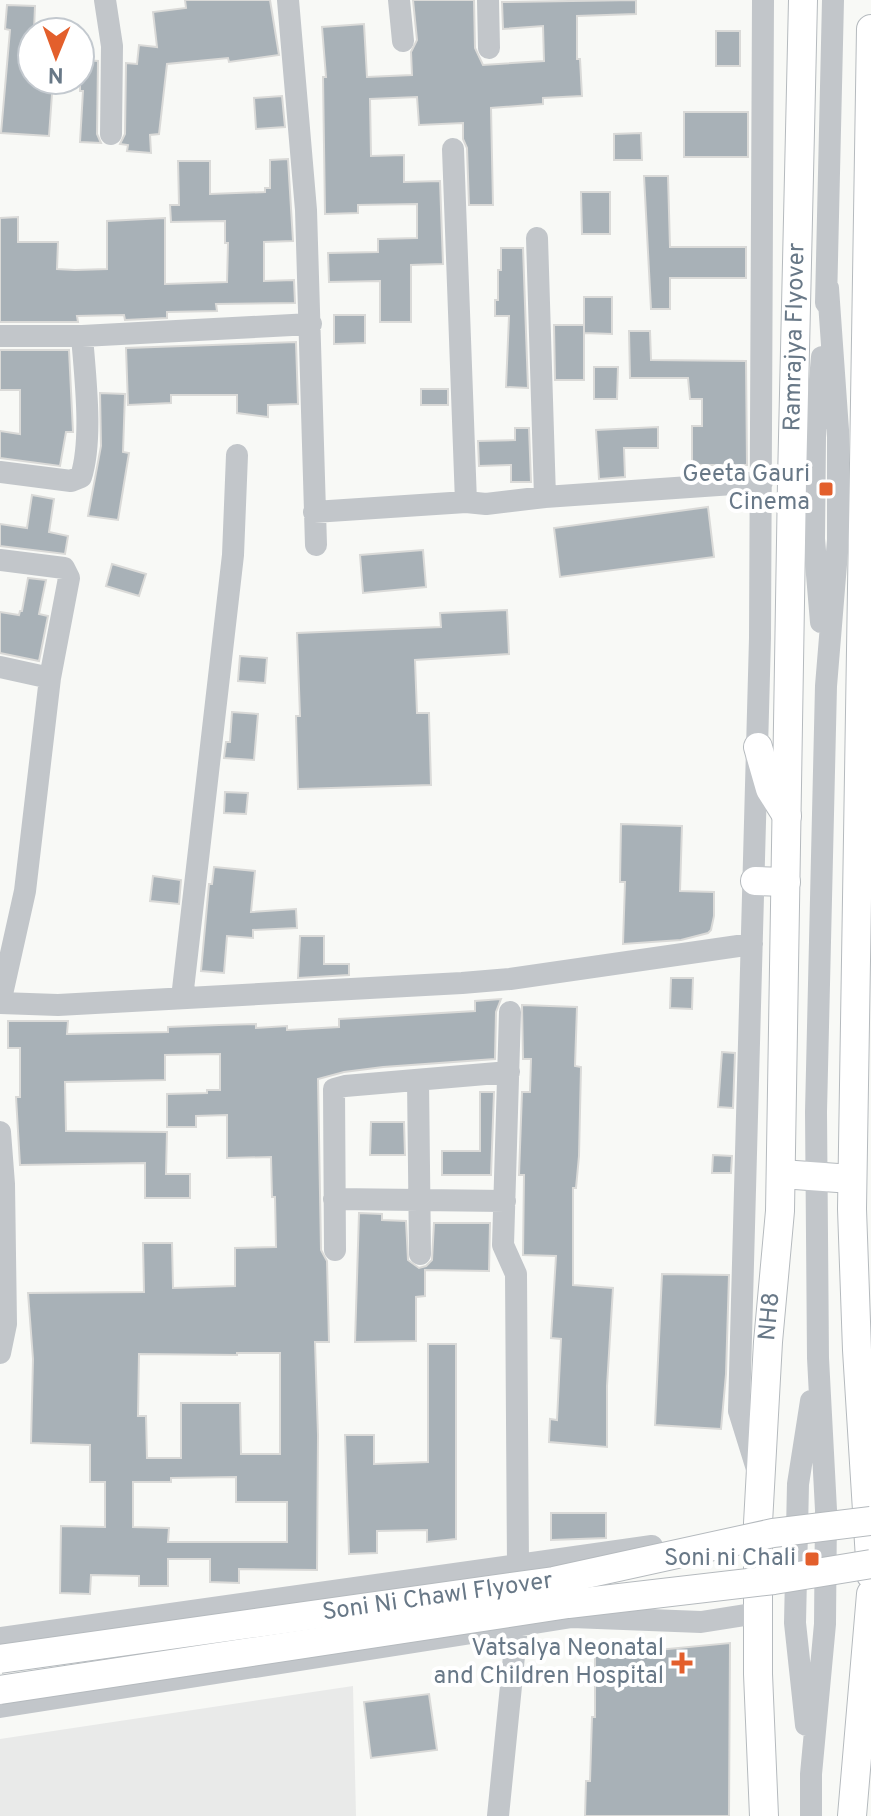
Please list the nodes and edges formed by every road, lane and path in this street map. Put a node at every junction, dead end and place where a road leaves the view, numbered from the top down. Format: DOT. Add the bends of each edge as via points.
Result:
graph roads {
  1 [pos="105,0"];
  2 [pos="288,0"];
  3 [pos="399,0"];
  4 [pos="488,0"];
  5 [pos="763,0"];
  6 [pos="803,0"];
  7 [pos="833,0"];
  8 [pos="871,29"];
  9 [pos="403,41"];
  10 [pos="489,48"];
  11 [pos="111,134"];
  12 [pos="453,149"];
  13 [pos="537,238"];
  14 [pos="311,324"];
  15 [pos="0,336"];
  16 [pos="82,336"];
  17 [pos="237,455"];
  18 [pos="0,472"];
  19 [pos="762,482"];
  20 [pos="545,497"];
  21 [pos="466,502"];
  22 [pos="314,512"];
  23 [pos="316,545"];
  24 [pos="0,560"];
  25 [pos="0,667"];
  26 [pos="50,678"];
  27 [pos="758,747"];
  28 [pos="871,799"];
  29 [pos="787,816"];
  30 [pos="858,826"];
  31 [pos="755,881"];
  32 [pos="786,882"];
  33 [pos="752,944"];
  34 [pos="182,998"];
  35 [pos="0,1003"];
  36 [pos="510,1012"];
  37 [pos="509,1072"];
  38 [pos="418,1080"];
  39 [pos="0,1132"];
  40 [pos="781,1174"];
  41 [pos="816,1178"];
  42 [pos="852,1179"];
  43 [pos="334,1199"];
  44 [pos="420,1200"];
  45 [pos="505,1201"];
  46 [pos="2,1235"];
  47 [pos="335,1250"];
  48 [pos="420,1254"];
  49 [pos="3,1324"];
  50 [pos="0,1353"];
  51 [pos="868,1467"];
  52 [pos="761,1482"];
  53 [pos="869,1510"];
  54 [pos="758,1523"];
  55 [pos="871,1564"];
  56 [pos="518,1566"];
  57 [pos="871,1575"];
  58 [pos="871,1594"];
  59 [pos="758,1613"];
  60 [pos="517,1626"];
  61 [pos="0,1638"];
  62 [pos="0,1659"];
  63 [pos="866,1683"];
  64 [pos="0,1690"];
  65 [pos="0,1707"];
  66 [pos="762,1769"];
  67 [pos="859,1798"];
  68 [pos="498,1816"];
  69 [pos="753,1816"];
  70 [pos="764,1816"];
  71 [pos="811,1816"];
  1 -- 11 [label="street" via="112,46"];
  2 -- 14 [label="street"];
  3 -- 9 [label="street"];
  4 -- 10 [label="street"];
  5 -- 19 [label="street"];
  6 -- 29 [label="main road, Ramrajya Flyover"];
  7 -- 41 [label="street" via="828,288 815,437 814,539 826,686"];
  8 -- 30 [label="main road"];
  12 -- 21 [label="street"];
  13 -- 20 [label="street"];
  14 -- 16 [label="street"];
  14 -- 22 [label="street"];
  15 -- 16 [label="street"];
  16 -- 18 [label="street" via="86,421 81,477 71,481"];
  17 -- 34 [label="street" via="233,555"];
  19 -- 20 [label="street"];
  19 -- 27 [label="street"];
  20 -- 21 [label="street"];
  21 -- 22 [label="street"];
  22 -- 23 [label="street"];
  24 -- 26 [label="street" via="64,568 69,578"];
  25 -- 26 [label="street"];
  26 -- 35 [label="street" via="25,891"];
  27 -- 29 [label="main road" via="770,789"];
  27 -- 31 [label="street"];
  28 -- 30 [label="main road"];
  29 -- 32 [label="main road, NH8"];
  30 -- 42 [label="main road"];
  31 -- 32 [label="main road"];
  31 -- 33 [label="street"];
  32 -- 40 [label="main road, NH8"];
  33 -- 34 [label="street" via="510,979"];
  33 -- 52 [label="street" via="739,1411"];
  34 -- 35 [label="street"];
  36 -- 37 [label="street"];
  37 -- 38 [label="street"];
  37 -- 45 [label="street"];
  38 -- 43 [label="street" via="334,1089"];
  38 -- 44 [label="street"];
  39 -- 46 [label="street"];
  40 -- 41 [label="main road"];
  40 -- 52 [label="main road, NH8"];
  41 -- 42 [label="main road"];
  41 -- 71 [label="street" via="825,1624"];
  42 -- 51 [label="main road" via="857,1350"];
  43 -- 44 [label="street"];
  43 -- 47 [label="street"];
  44 -- 45 [label="street"];
  44 -- 48 [label="street"];
  45 -- 56 [label="street" via="503,1245 516,1274"];
  46 -- 49 [label="street"];
  49 -- 50 [label="street"];
  51 -- 53 [label="main road"];
  52 -- 54 [label="main road, NH8"];
  53 -- 57 [label="main road"];
  53 -- 62 [label="main road, Soni Ni Chawl Flyover, bridge" via="554,1581"];
  54 -- 56 [label="street" via="632,1550"];
  54 -- 59 [label="main road, NH8"];
  55 -- 64 [label="main road, Soni Ni Chawl Flyover, bridge"];
  56 -- 61 [label="street"];
  58 -- 63 [label="main road"];
  59 -- 60 [label="street" via="701,1622 572,1617"];
  59 -- 66 [label="main road, NH8"];
  60 -- 65 [label="street"];
  60 -- 68 [label="street"];
  63 -- 67 [label="main road"];
  66 -- 69 [label="street"];
  66 -- 70 [label="main road, NH8"];
}
